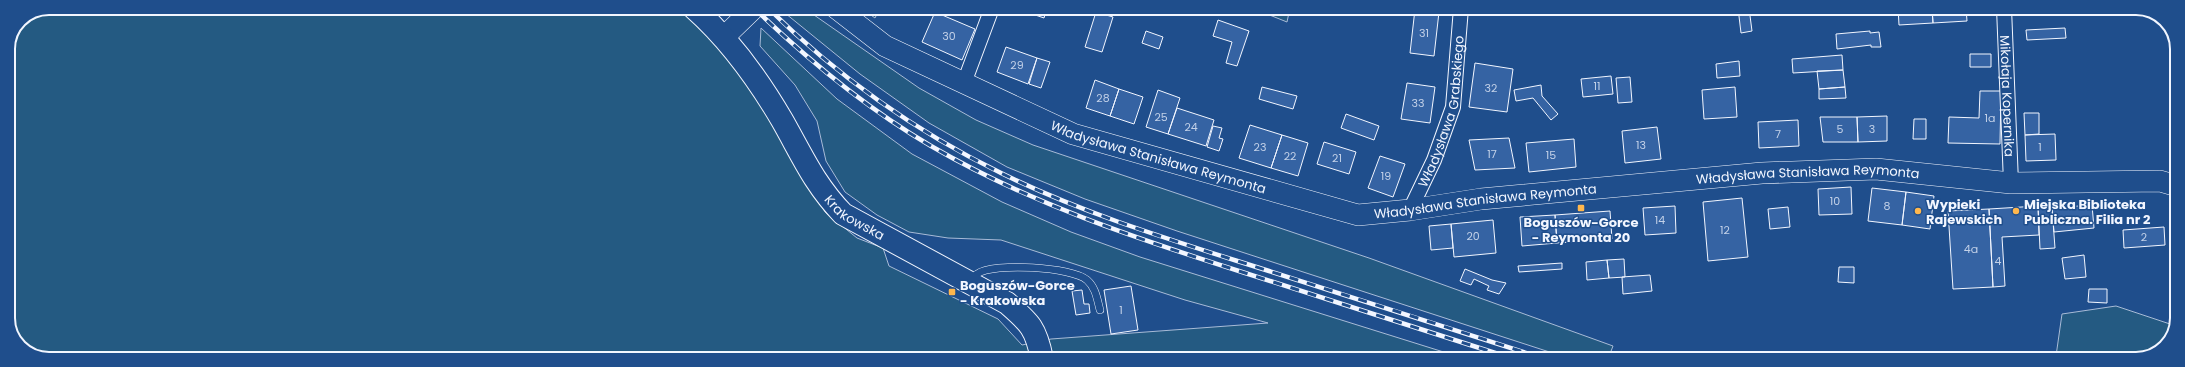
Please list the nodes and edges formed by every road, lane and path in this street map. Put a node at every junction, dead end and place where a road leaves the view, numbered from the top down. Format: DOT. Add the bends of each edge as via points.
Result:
graph roads {
  1 [pos="701,15"];
  2 [pos="746,15"];
  3 [pos="845,15"];
  4 [pos="989,15"];
  5 [pos="1460,15"];
  6 [pos="2004,15"];
  7 [pos="718,31"];
  8 [pos="964,83"];
  9 [pos="2011,183"];
  10 [pos="2170,184"];
  11 [pos="1410,210"];
  12 [pos="970,284"];
  13 [pos="1100,310"];
  14 [pos="1040,350"];
  1 -- 7 [label="main road, Krakowska"];
  2 -- 7 [label="street"];
  3 -- 8 [label="street, Władysława Stanisława Reymonta" via="885,46"];
  4 -- 8 [label="street"];
  5 -- 11 [label="street, Władysława Grabskiego" via="1453,107 1434,160"];
  6 -- 9 [label="street, Mikołaja Kopernika"];
  7 -- 12 [label="main road, Krakowska" via="748,67 782,120 809,172 838,210"];
  8 -- 11 [label="street, Władysława Stanisława Reymonta" via="1073,134 1276,193 1358,215"];
  9 -- 10 [label="street, Władysława Stanisława Reymonta" via="2160,180"];
  9 -- 11 [label="street, Władysława Stanisława Reymonta" via="1876,169 1762,173 1481,199"];
  12 -- 13 [label="lane" via="977,274 989,270 1029,267 1061,271 1086,278 1094,287"];
  12 -- 14 [label="main road, Krakowska" via="1007,303 1030,323"];
}
